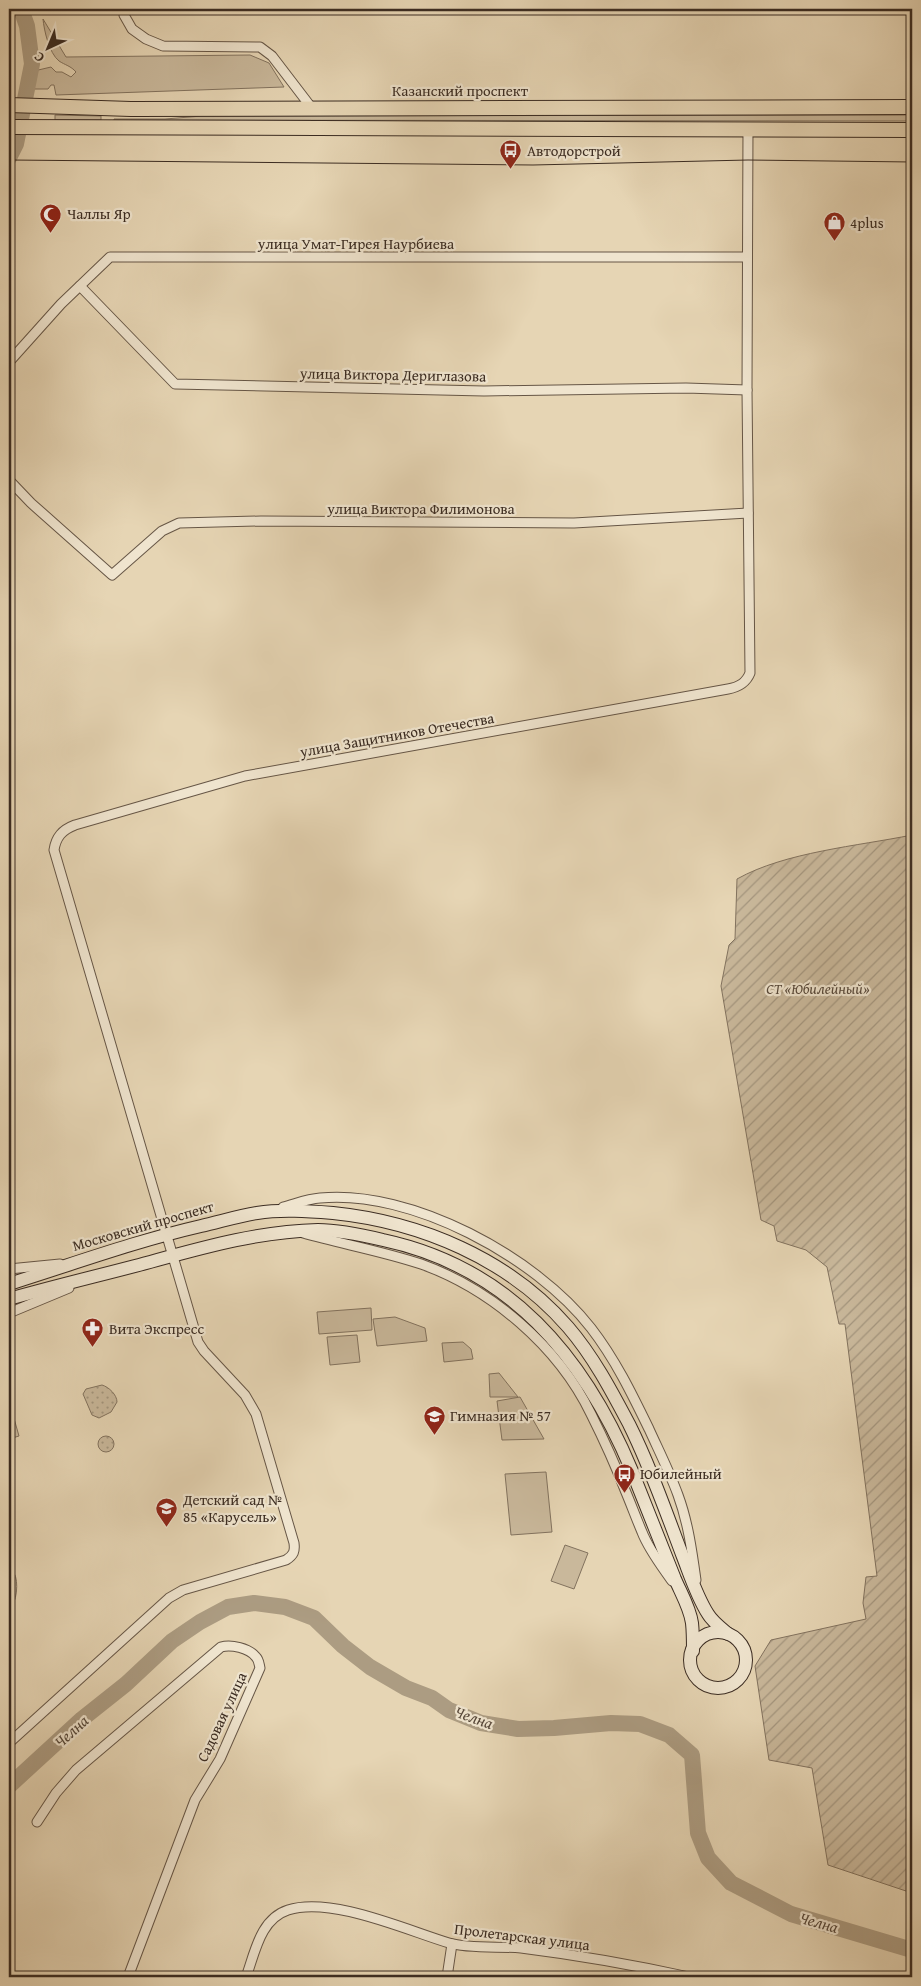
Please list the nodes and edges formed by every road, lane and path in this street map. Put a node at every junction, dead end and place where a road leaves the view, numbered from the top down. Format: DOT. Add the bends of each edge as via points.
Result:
graph roads {
  1 [pos="124,9"];
  2 [pos="9,105"];
  3 [pos="311,107"];
  4 [pos="912,107"];
  5 [pos="131,109"];
  6 [pos="9,127"];
  7 [pos="130,128"];
  8 [pos="748,128"];
  9 [pos="912,130"];
  10 [pos="748,257"];
  11 [pos="80,286"];
  12 [pos="9,362"];
  13 [pos="747,390"];
  14 [pos="9,480"];
  15 [pos="748,513"];
  16 [pos="258,1213"];
  17 [pos="166,1234"];
  18 [pos="172,1255"];
  19 [pos="77,1262"];
  20 [pos="139,1265"];
  21 [pos="9,1269"];
  22 [pos="9,1284"];
  23 [pos="9,1299"];
  24 [pos="9,1313"];
  25 [pos="697,1590"];
  26 [pos="728,1634"];
  27 [pos="693,1650"];
  28 [pos="9,1743"];
  29 [pos="37,1822"];
  30 [pos="452,1944"];
  31 [pos="673,1975"];
  32 [pos="128,1977"];
  33 [pos="246,1977"];
  34 [pos="447,1977"];
  35 [pos="689,1977"];
  1 -- 3 [label="street" via="132,29 163,46 260,48 272,56"];
  2 -- 5 [label="main road, Казанский проспект"];
  3 -- 4 [label="main road, Казанский проспект"];
  3 -- 5 [label="main road, Казанский проспект"];
  5 -- 7 [label="main road" via="114,119"];
  6 -- 7 [label="main road"];
  7 -- 8 [label="main road"];
  8 -- 9 [label="main road"];
  8 -- 10 [label="street"];
  10 -- 11 [label="street, улица Умат-Гирея Наурбиева" via="110,257"];
  10 -- 13 [label="street"];
  11 -- 12 [label="street, улица Умат-Гирея Наурбиева"];
  11 -- 13 [label="street, улица Виктора Дериглазова" via="175,384 484,391"];
  13 -- 15 [label="street"];
  14 -- 15 [label="street, улица Виктора Филимонова" via="30,503 112,575 162,531 179,523 574,523"];
  15 -- 17 [label="street, улица Защитников Отечества" via="750,673 742,684 245,776 75,825 61,833 54,850"];
  16 -- 17 [label="main road, Московский проспект"];
  16 -- 25 [label="main road, Московский проспект" via="313,1211 389,1222 467,1249 535,1296 567,1326 614,1396 636,1438"];
  16 -- 25 [label="street" via="319,1198 361,1199 413,1210 489,1244 526,1266 567,1301 615,1362 637,1403 678,1496 692,1546"];
  17 -- 18 [label="street"];
  17 -- 19 [label="main road, Московский проспект"];
  18 -- 20 [label="main road, Московский проспект"];
  18 -- 27 [label="main road, Московский проспект" via="273,1233 320,1230 353,1233 428,1252 462,1267 520,1307 572,1361 602,1408 628,1460 692,1620"];
  18 -- 28 [label="street" via="199,1345 245,1395 259,1420 295,1549 286,1560 175,1594"];
  19 -- 21 [label="street"];
  19 -- 22 [label="main road, Московский проспект"];
  20 -- 23 [label="main road, Московский проспект"];
  20 -- 24 [label="street" via="87,1280"];
  25 -- 26 [label="main road, Московский проспект" via="708,1615"];
  26 -- 27 [label="main road" via="711,1632 704,1635"];
  26 -- 27 [label="main road, Московский проспект" via="740,1643 746,1658 744,1674 730,1685 715,1689 701,1683 690,1663"];
  29 -- 32 [label="street, Садовая улица" via="76,1770 221,1647 233,1646 256,1656 260,1668 220,1758 195,1800"];
  30 -- 31 [label="street, Пролетарская улица" via="520,1948"];
  30 -- 33 [label="street, Пролетарская улица" via="338,1908 312,1906 288,1910 273,1918 264,1928"];
  30 -- 34 [label="street"];
  31 -- 35 [label="street, Пролетарская улица"];
}
